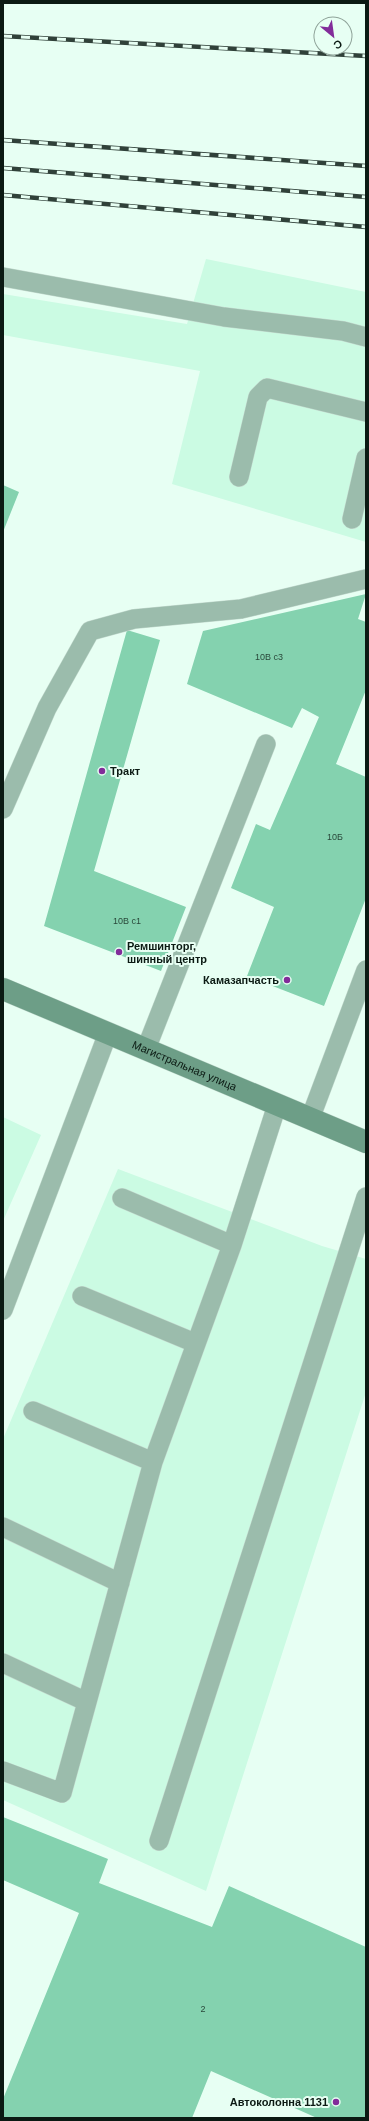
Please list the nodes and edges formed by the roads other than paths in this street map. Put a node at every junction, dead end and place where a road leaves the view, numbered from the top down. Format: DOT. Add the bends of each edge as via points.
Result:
graph roads {
  1 [pos="3,277"];
  2 [pos="366,338"];
  3 [pos="366,412"];
  4 [pos="366,458"];
  5 [pos="239,477"];
  6 [pos="352,519"];
  7 [pos="366,579"];
  8 [pos="266,744"];
  9 [pos="3,809"];
  10 [pos="366,970"];
  11 [pos="3,989"];
  12 [pos="108,1033"];
  13 [pos="146,1049"];
  14 [pos="277,1105"];
  15 [pos="310,1119"];
  16 [pos="366,1142"];
  17 [pos="366,1197"];
  18 [pos="122,1198"];
  19 [pos="232,1245"];
  20 [pos="82,1296"];
  21 [pos="3,1310"];
  22 [pos="195,1343"];
  23 [pos="33,1411"];
  24 [pos="153,1462"];
  25 [pos="3,1527"];
  26 [pos="120,1584"];
  27 [pos="3,1662"];
  28 [pos="87,1702"];
  29 [pos="3,1771"];
  30 [pos="160,1841"];
  1 -- 2 [label="lane" via="224,317 343,331"];
  3 -- 5 [label="lane" via="267,388 258,397"];
  4 -- 6 [label="lane"];
  7 -- 9 [label="lane" via="241,609 134,620 90,631 47,708"];
  8 -- 13 [label="lane"];
  10 -- 15 [label="lane"];
  11 -- 12 [label="street, Магистральная улица"];
  12 -- 13 [label="street, Магистральная улица"];
  12 -- 21 [label="lane"];
  13 -- 14 [label="street, Магистральная улица"];
  14 -- 15 [label="street, Магистральная улица"];
  14 -- 19 [label="lane"];
  15 -- 16 [label="street, Магистральная улица"];
  17 -- 30 [label="lane"];
  18 -- 19 [label="lane"];
  19 -- 22 [label="lane"];
  20 -- 22 [label="lane"];
  22 -- 24 [label="lane"];
  23 -- 24 [label="lane"];
  24 -- 26 [label="lane"];
  25 -- 26 [label="lane"];
  26 -- 28 [label="lane"];
  27 -- 28 [label="lane"];
  28 -- 29 [label="lane" via="62,1793"];
}
